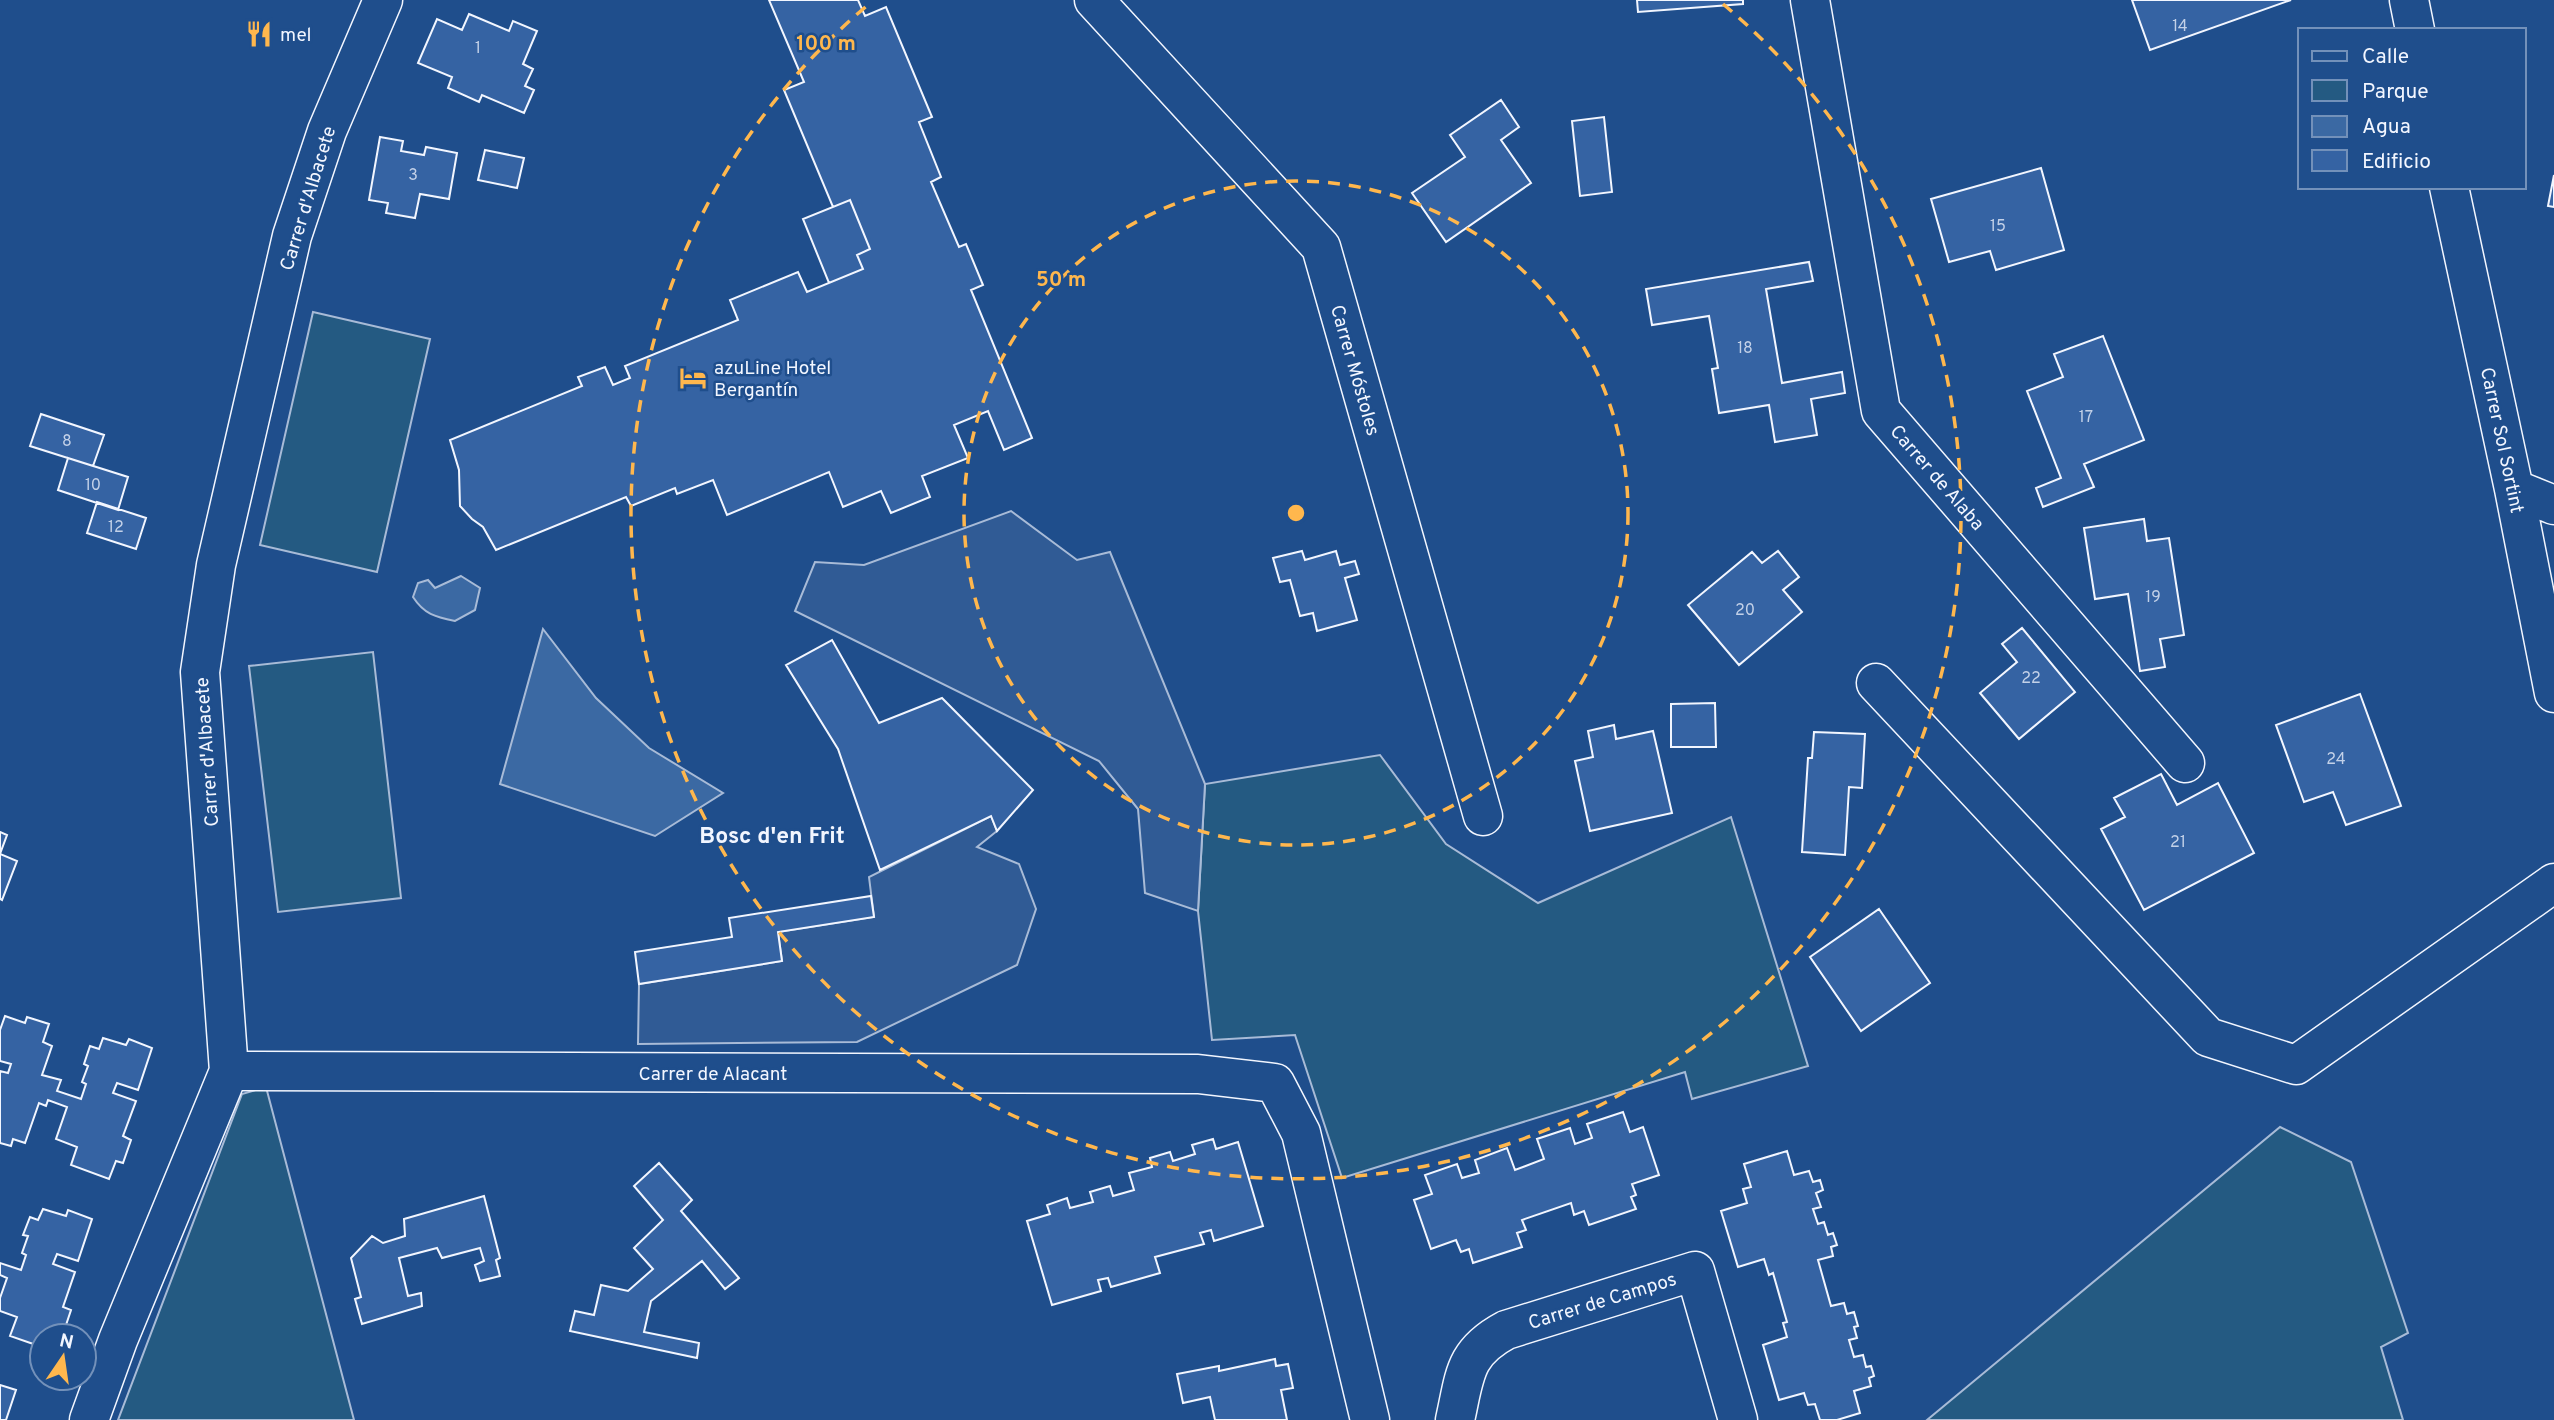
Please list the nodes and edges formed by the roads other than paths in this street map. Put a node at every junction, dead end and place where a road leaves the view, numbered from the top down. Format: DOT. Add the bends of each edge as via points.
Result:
graph roads {
  1 [pos="383,0"];
  2 [pos="1094,0"];
  3 [pos="1810,0"];
  4 [pos="2409,0"];
  5 [pos="2415,28"];
  6 [pos="2449,189"];
  7 [pos="2514,489"];
  8 [pos="2554,505"];
  9 [pos="1876,683"];
  10 [pos="2554,693"];
  11 [pos="2185,763"];
  12 [pos="1483,816"];
  13 [pos="2554,883"];
  14 [pos="229,1071"];
  15 [pos="89,1420"];
  16 [pos="1370,1420"];
  17 [pos="1455,1420"];
  18 [pos="1738,1420"];
  1 -- 14 [label="street, Carrer d'Albacete" via="327,131 292,236 216,565 200,672"];
  2 -- 12 [label="street, Carrer Móstoles" via="1321,247"];
  3 -- 11 [label="street, Carrer de Alaba" via="1881,411"];
  4 -- 5 [label="street"];
  6 -- 7 [label="street, Carrer Sol Sortint"];
  7 -- 8 [label="street"];
  7 -- 10 [label="street, Carrer Sol Sortint"];
  9 -- 13 [label="street" via="2208,1037 2296,1065"];
  14 -- 15 [label="street, Carrer d'Albacete"];
  14 -- 16 [label="street, Carrer de Alacant" via="1198,1074 1275,1083 1301,1133"];
  17 -- 18 [label="street, Carrer de Campos" via="1465,1372 1480,1347 1492,1338 1695,1271"];
}
